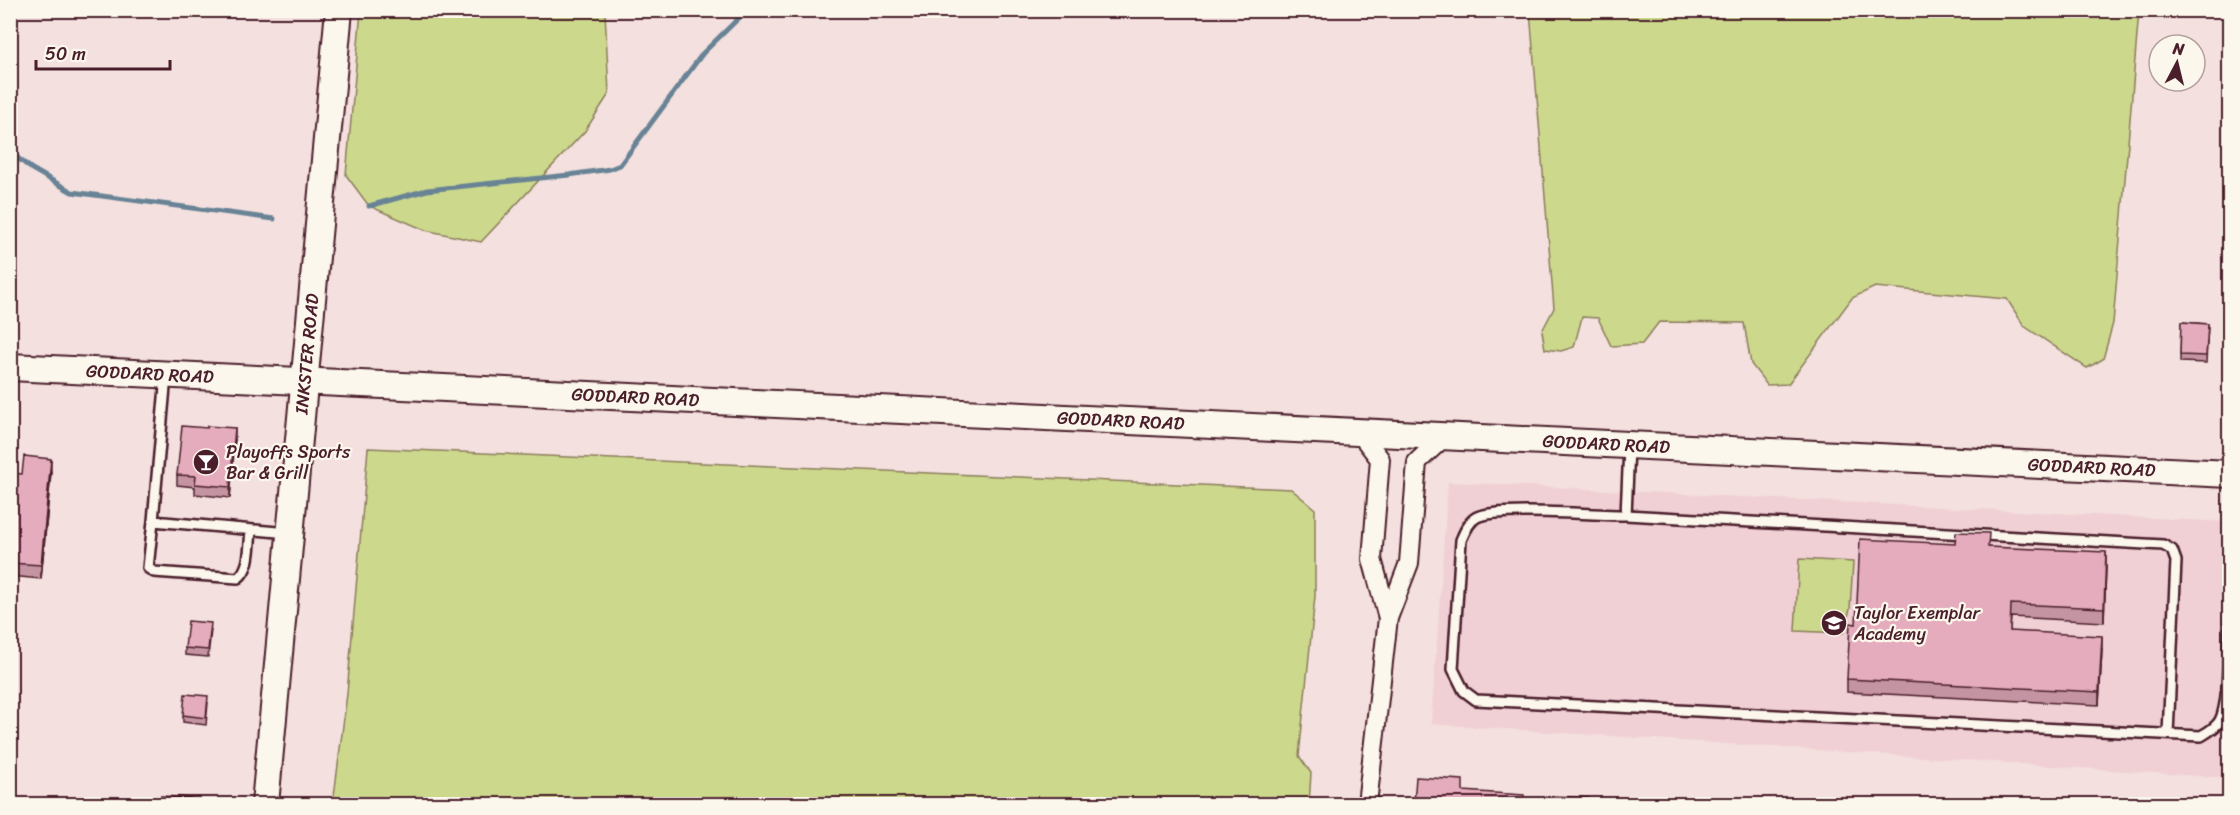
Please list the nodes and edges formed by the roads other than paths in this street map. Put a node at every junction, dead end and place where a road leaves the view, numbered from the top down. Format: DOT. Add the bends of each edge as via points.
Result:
graph roads {
  1 [pos="339,10"];
  2 [pos="10,367"];
  3 [pos="167,374"];
  4 [pos="305,380"];
  5 [pos="1359,432"];
  6 [pos="1445,436"];
  7 [pos="1629,445"];
  8 [pos="2229,474"];
  9 [pos="1626,515"];
  10 [pos="153,521"];
  11 [pos="250,531"];
  12 [pos="291,533"];
  13 [pos="1388,618"];
  14 [pos="2229,618"];
  15 [pos="2168,734"];
  16 [pos="265,804"];
  17 [pos="1367,804"];
  1 -- 4 [label="main road, INKSTER ROAD"];
  2 -- 3 [label="main road, GODDARD ROAD"];
  3 -- 4 [label="main road, GODDARD ROAD"];
  3 -- 10 [label="lane"];
  4 -- 5 [label="main road, GODDARD ROAD"];
  4 -- 12 [label="main road, INKSTER ROAD"];
  5 -- 6 [label="main road, GODDARD ROAD"];
  5 -- 13 [label="street" via="1380,459 1372,559"];
  6 -- 7 [label="main road, GODDARD ROAD"];
  6 -- 13 [label="street" via="1417,462 1409,563"];
  7 -- 8 [label="main road, GODDARD ROAD"];
  7 -- 9 [label="lane"];
  9 -- 15 [label="lane" via="2163,545 2172,550 2176,561"];
  9 -- 15 [label="lane" via="1500,513 1477,517 1467,527 1461,540 1453,669 1464,691 1476,700"];
  10 -- 11 [label="lane"];
  10 -- 11 [label="lane" via="147,560 154,573 238,578 247,566"];
  11 -- 12 [label="lane"];
  12 -- 16 [label="main road, INKSTER ROAD"];
  13 -- 17 [label="street"];
  14 -- 15 [label="lane" via="2221,720 2201,736"];
}
